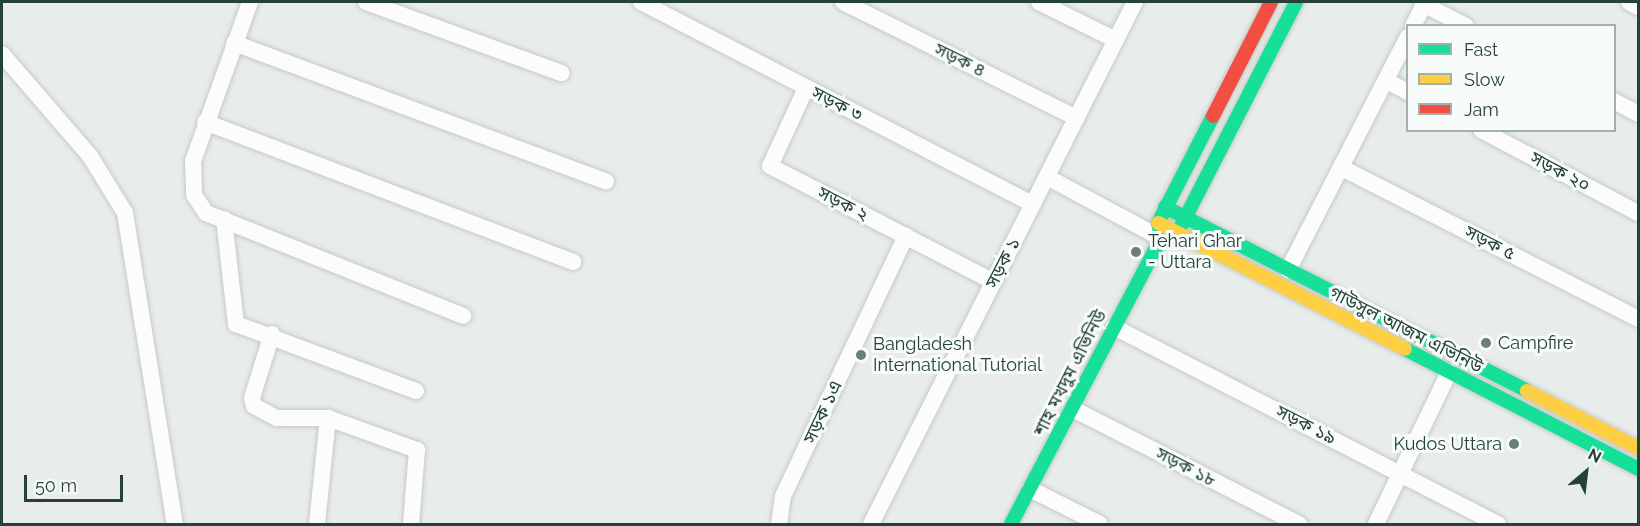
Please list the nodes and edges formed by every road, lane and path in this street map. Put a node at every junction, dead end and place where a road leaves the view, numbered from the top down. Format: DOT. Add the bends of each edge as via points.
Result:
graph roads {
  1 [pos="250,2"];
  2 [pos="366,2"];
  3 [pos="641,2"];
  4 [pos="843,2"];
  5 [pos="1039,2"];
  6 [pos="1135,2"];
  7 [pos="1271,2"];
  8 [pos="1296,2"];
  9 [pos="1629,2"];
  10 [pos="1424,3"];
  11 [pos="1638,7"];
  12 [pos="1414,24"];
  13 [pos="1462,24"];
  14 [pos="1406,39"];
  15 [pos="1116,40"];
  16 [pos="234,43"];
  17 [pos="2,54"];
  18 [pos="561,73"];
  19 [pos="1387,81"];
  20 [pos="806,88"];
  21 [pos="1406,91"];
  22 [pos="1616,102"];
  23 [pos="1638,114"];
  24 [pos="1077,118"];
  25 [pos="205,123"];
  26 [pos="1485,132"];
  27 [pos="1342,168"];
  28 [pos="1047,177"];
  29 [pos="606,181"];
  30 [pos="1033,204"];
  31 [pos="1165,207"];
  32 [pos="1638,213"];
  33 [pos="224,219"];
  34 [pos="1186,219"];
  35 [pos="1159,230"];
  36 [pos="1178,233"];
  37 [pos="906,236"];
  38 [pos="573,262"];
  39 [pos="1287,270"];
  40 [pos="994,282"];
  41 [pos="463,316"];
  42 [pos="1638,319"];
  43 [pos="1114,327"];
  44 [pos="272,334"];
  45 [pos="1449,372"];
  46 [pos="416,392"];
  47 [pos="1073,409"];
  48 [pos="328,418"];
  49 [pos="1638,448"];
  50 [pos="1638,469"];
  51 [pos="1401,474"];
  52 [pos="1030,489"];
  53 [pos="175,525"];
  54 [pos="317,525"];
  55 [pos="411,525"];
  56 [pos="779,525"];
  57 [pos="872,525"];
  58 [pos="1011,525"];
  59 [pos="1100,525"];
  60 [pos="1299,525"];
  61 [pos="1376,525"];
  62 [pos="1498,525"];
  1 -- 16 [label="street"];
  2 -- 18 [label="street"];
  3 -- 20 [label="street, সড়ক ৩"];
  4 -- 24 [label="street, সড়ক ৪"];
  5 -- 15 [label="street"];
  6 -- 15 [label="street, সড়ক ১"];
  7 -- 31 [label="street, শাহ মখদুম এভিনিউ"];
  8 -- 34 [label="street"];
  9 -- 11 [label="street"];
  10 -- 12 [label="street"];
  10 -- 13 [label="street"];
  14 -- 19 [label="street"];
  15 -- 24 [label="street, সড়ক ১"];
  16 -- 25 [label="street"];
  16 -- 29 [label="street"];
  17 -- 53 [label="street" via="90,156 125,213"];
  19 -- 21 [label="street"];
  19 -- 27 [label="street"];
  20 -- 30 [label="street, সড়ক ৩"];
  20 -- 37 [label="street, সড়ক ২" via="770,166"];
  22 -- 23 [label="street"];
  24 -- 28 [label="street, সড়ক ১"];
  25 -- 33 [label="street" via="193,161 194,195 206,213"];
  25 -- 38 [label="street"];
  26 -- 32 [label="street, সড়ক ২০"];
  27 -- 39 [label="street"];
  27 -- 42 [label="street, সড়ক ৫"];
  28 -- 30 [label="street, সড়ক ১"];
  28 -- 35 [label="street"];
  30 -- 40 [label="street, সড়ক ১"];
  31 -- 34 [label="street, গাউসুল আজম এভিনিউ"];
  31 -- 35 [label="street, শাহ মখদুম এভিনিউ"];
  33 -- 41 [label="street"];
  33 -- 44 [label="street" via="234,320"];
  34 -- 36 [label="street"];
  34 -- 39 [label="street, গাউসুল আজম এভিনিউ"];
  35 -- 36 [label="street, গাউসুল আজম এভিনিউ"];
  35 -- 43 [label="street, শাহ মখদুম এভিনিউ"];
  36 -- 45 [label="street, গাউসুল আজম এভিনিউ"];
  37 -- 40 [label="street, সড়ক ২"];
  37 -- 56 [label="street, সড়ক ১এ" via="783,496"];
  39 -- 49 [label="street, গাউসুল আজম এভিনিউ"];
  40 -- 57 [label="street, সড়ক ১"];
  43 -- 47 [label="street, শাহ মখদুম এভিনিউ"];
  43 -- 51 [label="street, সড়ক ১৯"];
  44 -- 46 [label="street"];
  44 -- 48 [label="street" via="252,398 254,406 277,418"];
  45 -- 50 [label="street, গাউসুল আজম এভিনিউ"];
  45 -- 51 [label="street"];
  47 -- 52 [label="street, শাহ মখদুম এভিনিউ"];
  47 -- 60 [label="street, সড়ক ১৮"];
  48 -- 54 [label="street"];
  48 -- 55 [label="street" via="417,450"];
  51 -- 61 [label="street"];
  51 -- 62 [label="street, সড়ক ১৯"];
  52 -- 58 [label="street, শাহ মখদুম এভিনিউ"];
  52 -- 59 [label="street"];
}
